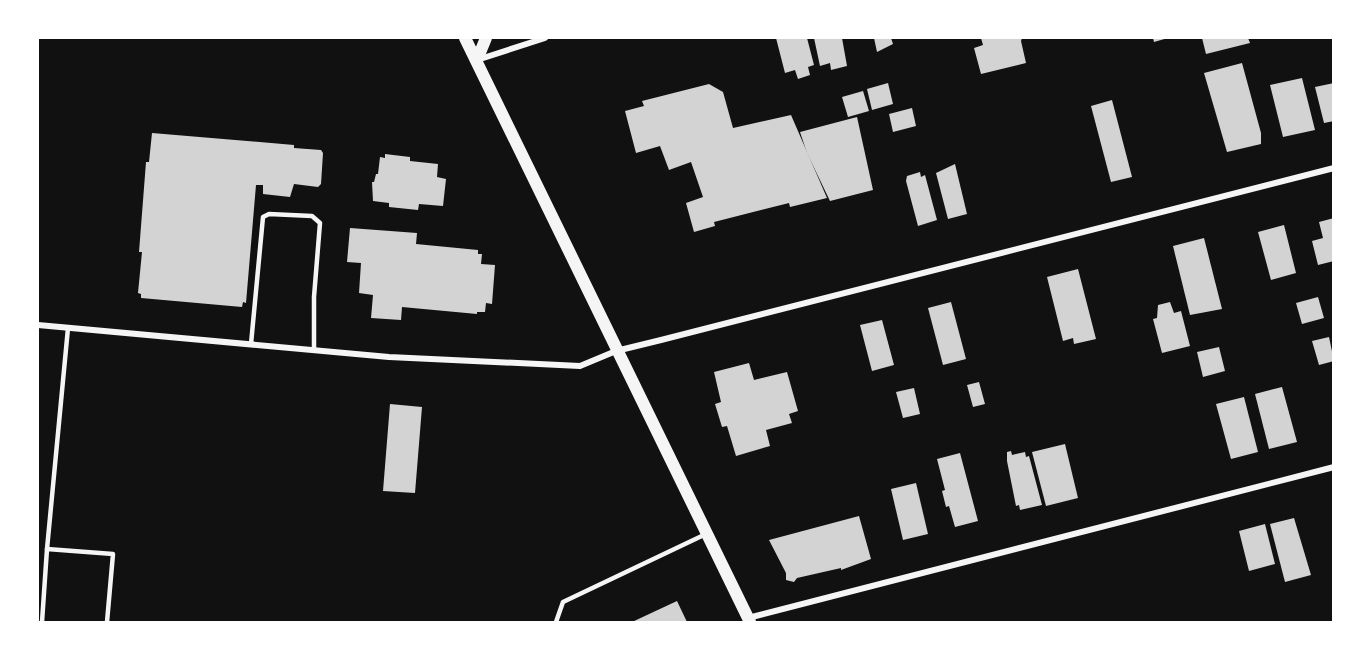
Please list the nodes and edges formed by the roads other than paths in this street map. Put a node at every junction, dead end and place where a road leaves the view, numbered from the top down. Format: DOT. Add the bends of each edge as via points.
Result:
graph roads {
  1 [pos="465,38"];
  2 [pos="486,38"];
  3 [pos="545,38"];
  4 [pos="477,60"];
  5 [pos="1334,168"];
  6 [pos="38,325"];
  7 [pos="68,328"];
  8 [pos="251,344"];
  9 [pos="314,350"];
  10 [pos="616,351"];
  11 [pos="1334,467"];
  12 [pos="706,533"];
  13 [pos="48,549"];
  14 [pos="749,620"];
  15 [pos="42,622"];
  16 [pos="107,622"];
  17 [pos="556,622"];
  1 -- 4 [label="main road"];
  2 -- 4 [label="main road"];
  3 -- 4 [label="street"];
  4 -- 10 [label="main road"];
  5 -- 10 [label="street"];
  6 -- 7 [label="street"];
  7 -- 8 [label="street"];
  7 -- 13 [label="lane"];
  8 -- 9 [label="street"];
  8 -- 9 [label="lane" via="263,217 269,213 312,216 320,224"];
  9 -- 10 [label="street" via="580,366"];
  10 -- 12 [label="main road"];
  11 -- 14 [label="street"];
  12 -- 14 [label="main road"];
  12 -- 17 [label="lane" via="563,602"];
  13 -- 15 [label="lane"];
  13 -- 16 [label="lane" via="113,554"];
}
